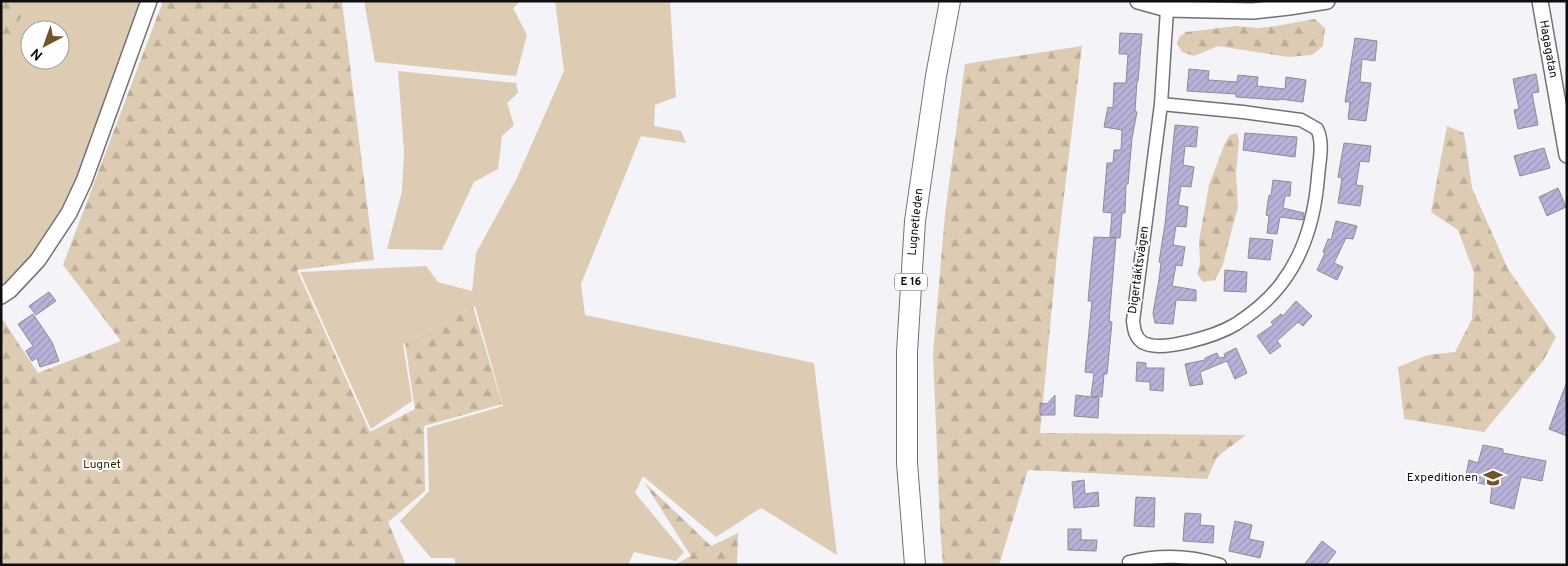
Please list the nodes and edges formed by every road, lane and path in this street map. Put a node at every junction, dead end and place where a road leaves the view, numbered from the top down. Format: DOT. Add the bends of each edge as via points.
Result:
graph roads {
  1 [pos="149,1"];
  2 [pos="950,1"];
  3 [pos="1138,1"];
  4 [pos="1327,1"];
  5 [pos="1540,1"];
  6 [pos="1167,9"];
  7 [pos="1161,104"];
  8 [pos="1567,155"];
  9 [pos="1,296"];
  10 [pos="1129,562"];
  11 [pos="915,565"];
  12 [pos="1220,565"];
  1 -- 9 [label="street" via="84,181 69,213 38,260"];
  2 -- 11 [label="highway, Lugnetleden / E 16" via="915,221 907,352 907,463"];
  3 -- 6 [label="street"];
  4 -- 6 [label="street" via="1253,11"];
  5 -- 8 [label="street, Hagagatan"];
  6 -- 7 [label="street, Digertäktsvägen"];
  7 -- 7 [label="street, Digertäktsvägen" via="1301,120 1315,127 1321,140 1312,220 1294,265 1282,283 1267,300 1234,325 1197,340 1163,346 1142,342 1134,332 1133,321"];
  10 -- 12 [label="street" via="1175,556"];
}
